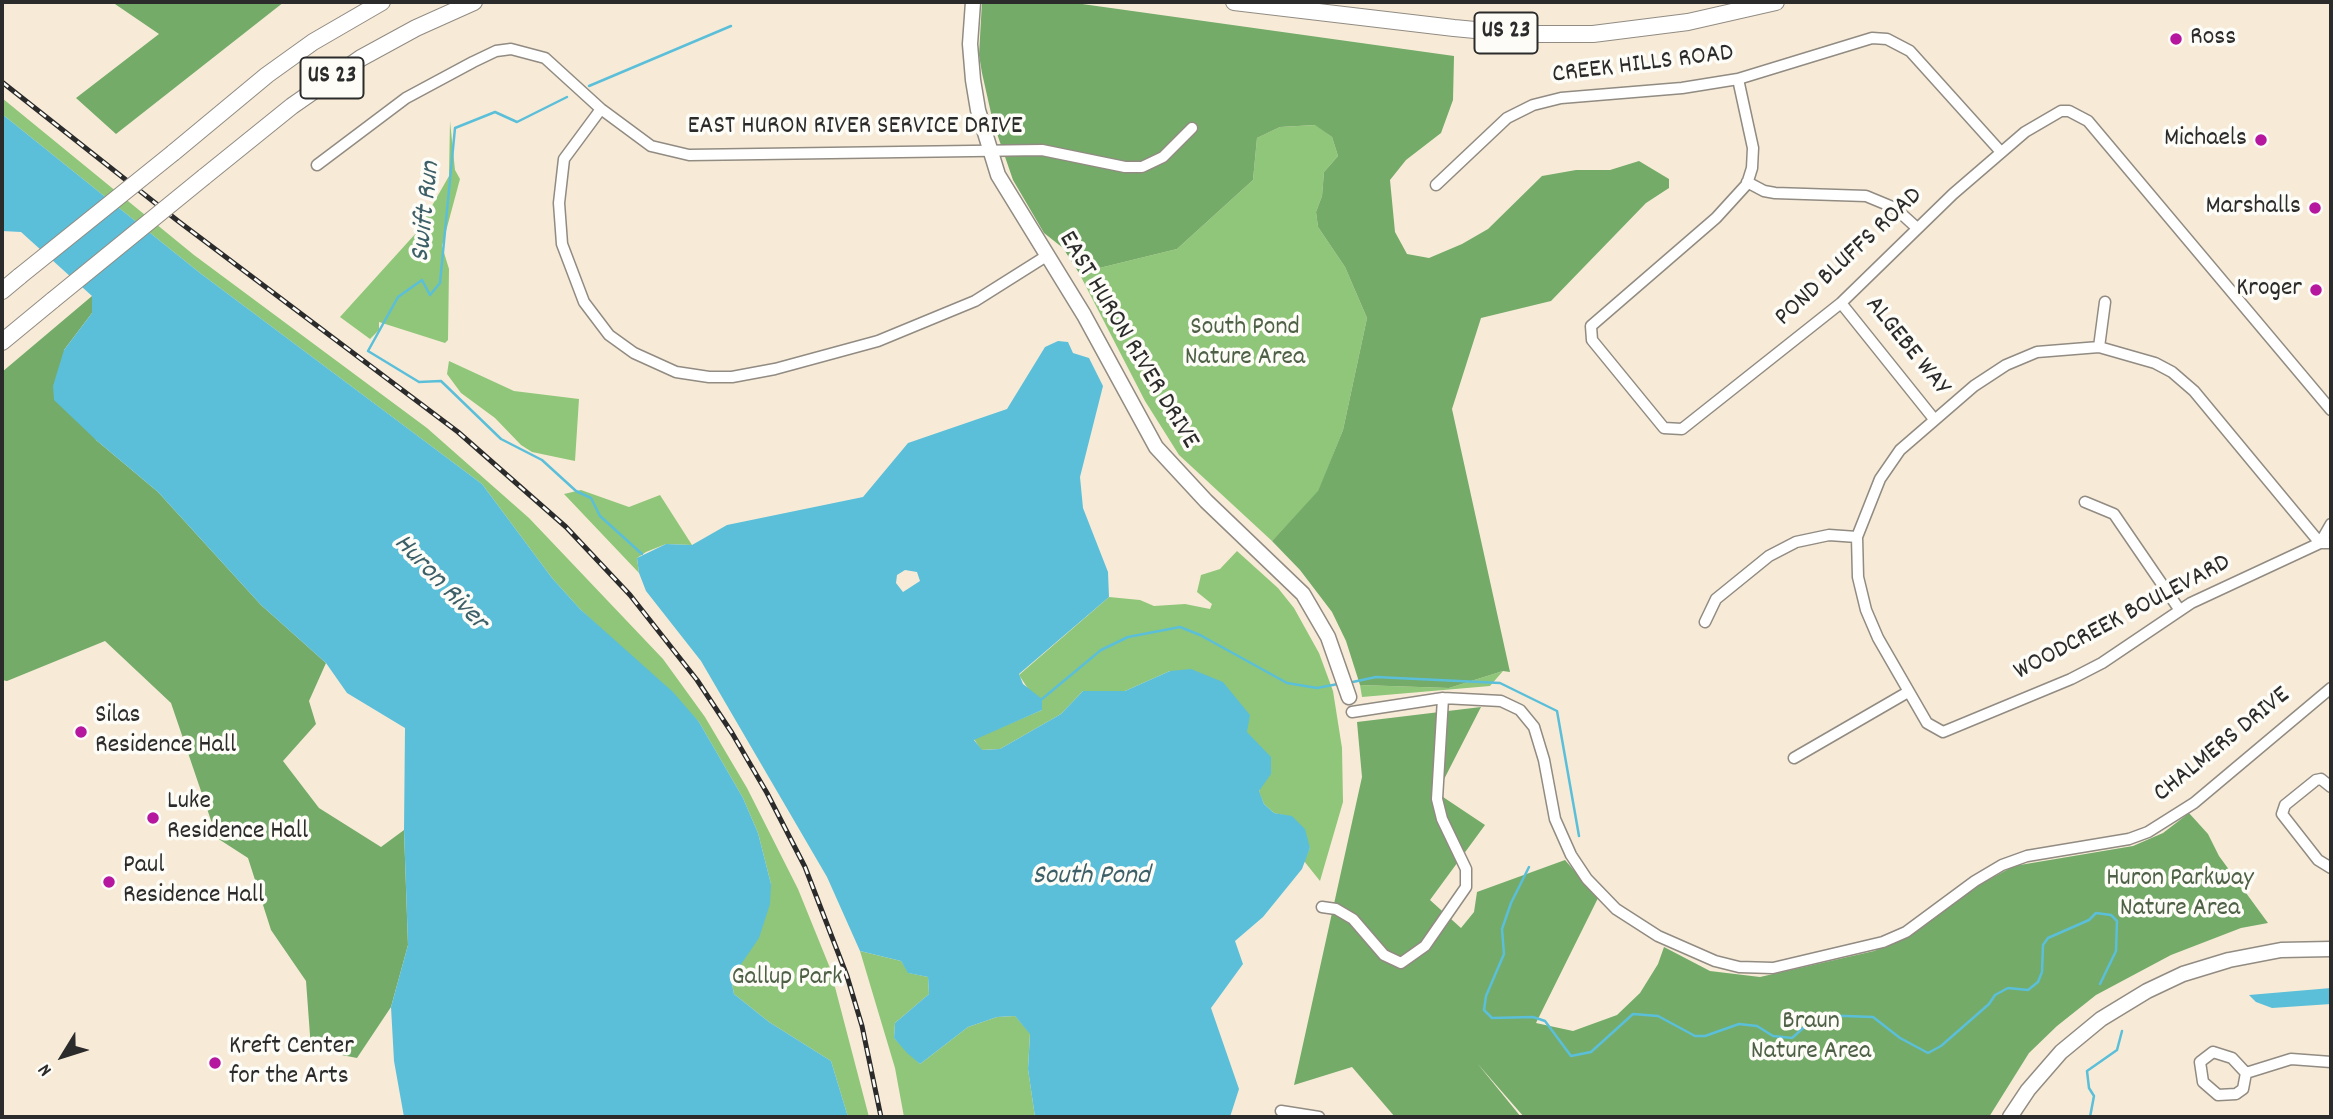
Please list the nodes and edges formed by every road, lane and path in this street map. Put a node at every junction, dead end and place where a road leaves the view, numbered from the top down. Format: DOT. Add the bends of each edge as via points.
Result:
graph roads {
  1 [pos="382,2"];
  2 [pos="474,2"];
  3 [pos="973,2"];
  4 [pos="1234,2"];
  5 [pos="1776,2"];
  6 [pos="1738,79"];
  7 [pos="601,109"];
  8 [pos="1192,128"];
  9 [pos="990,152"];
  10 [pos="2001,152"];
  11 [pos="317,165"];
  12 [pos="1747,182"];
  13 [pos="1436,185"];
  14 [pos="1917,228"];
  15 [pos="1048,255"];
  16 [pos="2,291"];
  17 [pos="2105,302"];
  18 [pos="1841,303"];
  19 [pos="2,342"];
  20 [pos="2099,347"];
  21 [pos="2331,410"];
  22 [pos="1934,419"];
  23 [pos="2085,502"];
  24 [pos="2331,524"];
  25 [pos="1857,537"];
  26 [pos="2326,543"];
  27 [pos="2179,609"];
  28 [pos="1705,622"];
  29 [pos="2331,688"];
  30 [pos="1908,692"];
  31 [pos="1349,697"];
  32 [pos="1443,698"];
  33 [pos="1352,712"];
  34 [pos="1794,758"];
  35 [pos="2331,787"];
  36 [pos="2331,868"];
  37 [pos="1322,907"];
  38 [pos="2331,949"];
  39 [pos="2331,1062"];
  40 [pos="2246,1073"];
  41 [pos="1281,1111"];
  42 [pos="1319,1117"];
  43 [pos="2010,1117"];
  1 -- 16 [label="highway, US 23, bridge" via="267,75"];
  2 -- 19 [label="highway, US 23, bridge" via="361,58 292,106"];
  3 -- 9 [label="main road, EAST HURON RIVER DRIVE" via="973,80"];
  4 -- 5 [label="highway, US 23" via="1517,34 1593,34 1688,22"];
  6 -- 10 [label="street, CREEK HILLS ROAD" via="1857,41 1886,39 1910,51"];
  6 -- 12 [label="street, POND BLUFFS ROAD" via="1754,148"];
  6 -- 13 [label="street, CREEK HILLS ROAD" via="1561,97 1533,104 1507,118"];
  7 -- 9 [label="street, EAST HURON RIVER SERVICE DRIVE" via="651,146 689,155"];
  7 -- 11 [label="street, EAST HURON RIVER SERVICE DRIVE" via="545,58 511,49 496,51 406,98"];
  7 -- 15 [label="street" via="564,159 560,221 568,265 584,302 619,345 676,372 732,377 878,341 975,301"];
  8 -- 9 [label="street, EAST HURON RIVER SERVICE DRIVE" via="1163,157 1142,167 1042,149"];
  9 -- 15 [label="main road, EAST HURON RIVER DRIVE" via="1013,201"];
  10 -- 14 [label="street, POND BLUFFS ROAD"];
  10 -- 21 [label="street, POND BLUFFS ROAD" via="2061,111 2088,121"];
  12 -- 14 [label="street" via="1764,191 1866,196 1895,208"];
  12 -- 18 [label="street, POND BLUFFS ROAD" via="1716,218 1597,319 1591,326 1592,340 1657,422 1675,431"];
  14 -- 18 [label="street, POND BLUFFS ROAD"];
  15 -- 31 [label="main road, EAST HURON RIVER DRIVE" via="1156,447 1303,594 1317,614"];
  17 -- 20 [label="street"];
  18 -- 22 [label="street, ALGEBE WAY"];
  20 -- 22 [label="street" via="2037,352 2018,359 1990,374"];
  20 -- 26 [label="street" via="2172,372 2194,391"];
  22 -- 25 [label="street" via="1900,450 1880,480"];
  23 -- 27 [label="street" via="2113,514"];
  24 -- 26 [label="street"];
  25 -- 28 [label="street" via="1796,542 1769,556 1716,599"];
  25 -- 30 [label="street, WOODCREEK BOULEVARD" via="1858,577 1866,610"];
  26 -- 27 [label="street, WOODCREEK BOULEVARD"];
  27 -- 30 [label="street, WOODCREEK BOULEVARD" via="2102,663 1949,731 1931,727"];
  29 -- 32 [label="street, CHALMERS DRIVE" via="2193,803 2148,832 2002,865 1906,932 1883,942 1773,968 1715,961 1658,936 1616,909 1571,855 1555,819 1534,727 1520,710 1501,701"];
  30 -- 34 [label="street"];
  32 -- 33 [label="street, CHALMERS DRIVE"];
  32 -- 37 [label="street" via="1437,799 1466,869 1466,887 1424,946 1401,963 1388,959 1353,919"];
  35 -- 36 [label="street" via="2316,780 2285,805 2282,814 2318,860"];
  38 -- 43 [label="main road" via="2281,950 2229,960 2147,990 2061,1052"];
  39 -- 40 [label="street" via="2291,1059"];
  40 -- 40 [label="street" via="2223,1053 2213,1052 2200,1062 2203,1082 2218,1095 2244,1089"];
  41 -- 42 [label="street"];
}
